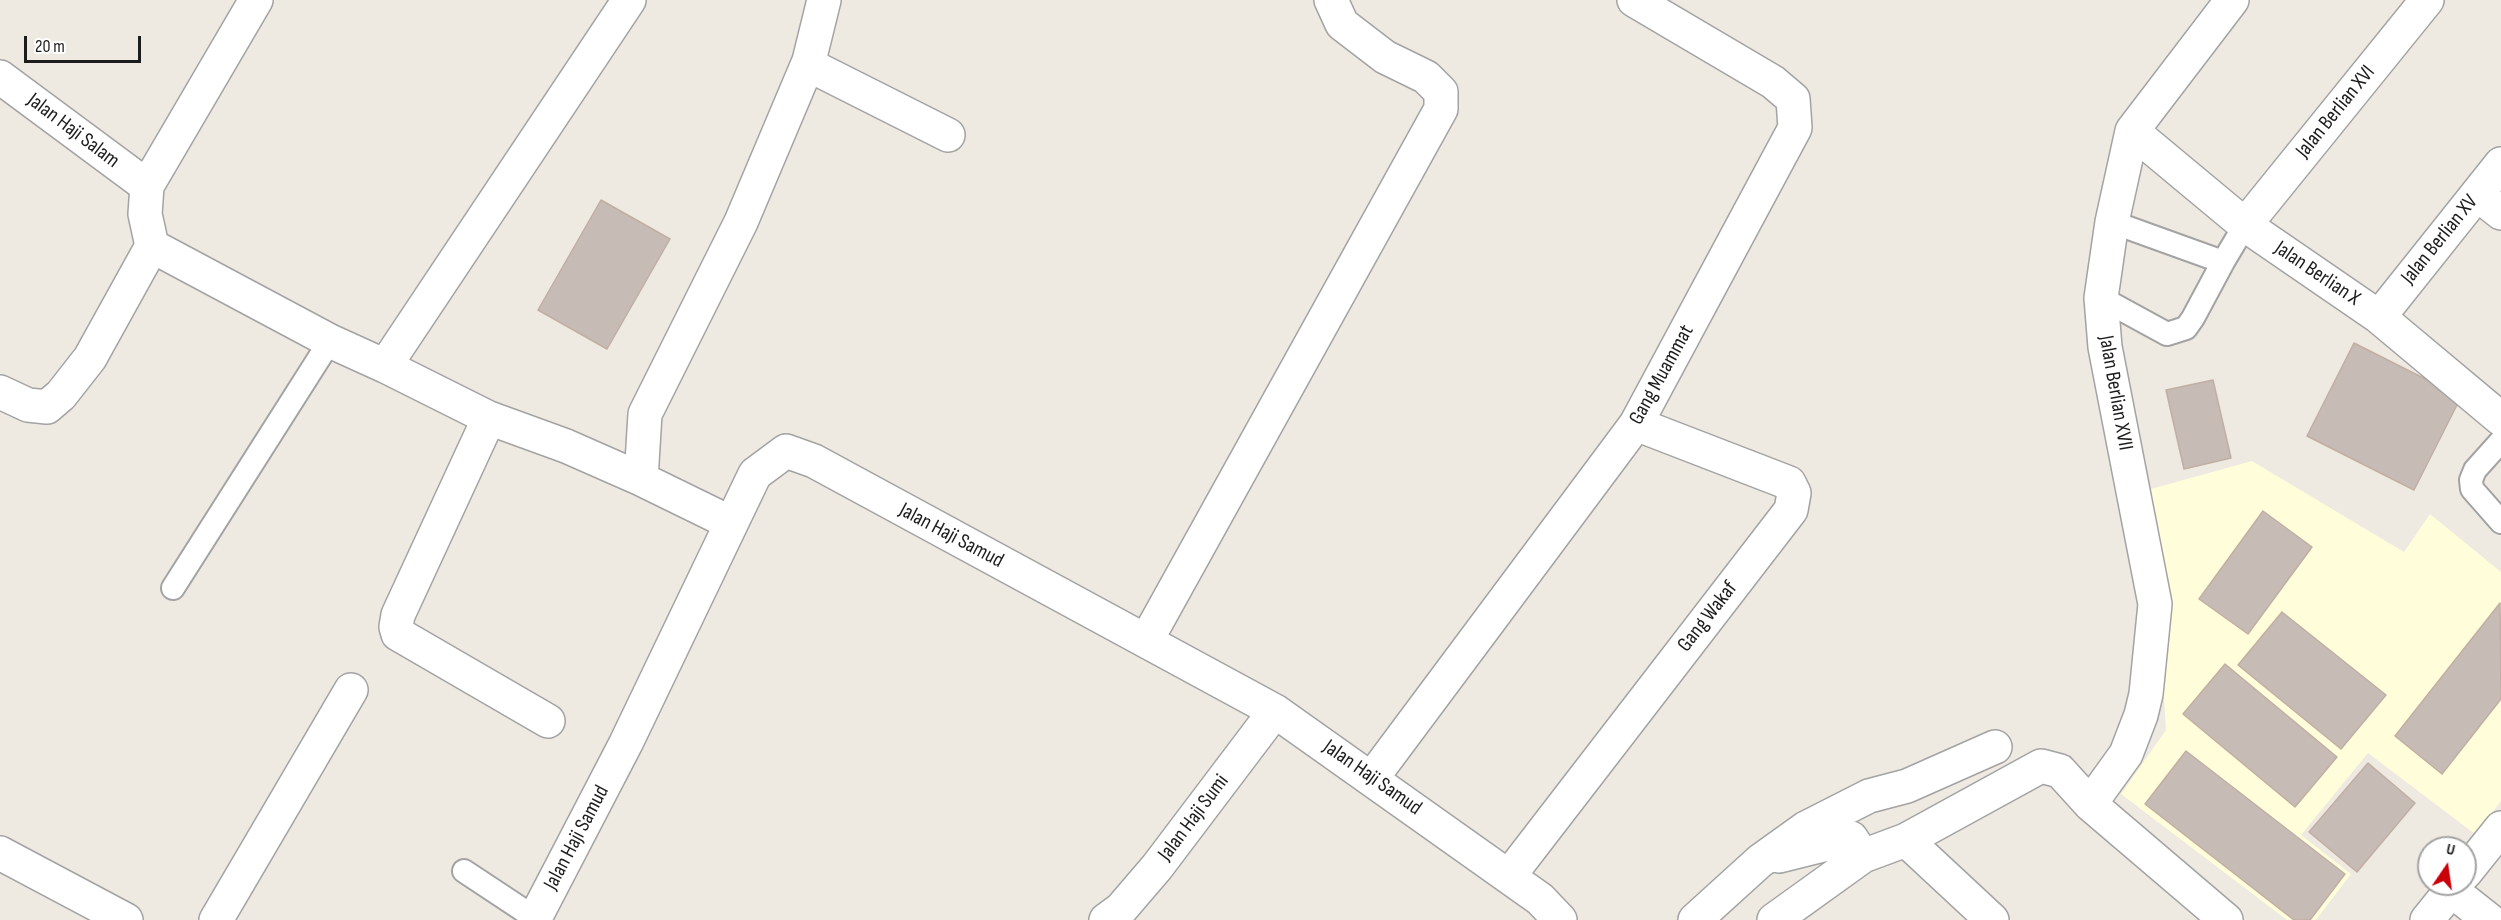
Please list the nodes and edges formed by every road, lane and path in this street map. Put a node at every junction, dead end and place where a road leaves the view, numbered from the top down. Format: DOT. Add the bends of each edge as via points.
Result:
graph roads {
  1 [pos="256,0"];
  2 [pos="629,0"];
  3 [pos="825,0"];
  4 [pos="1331,0"];
  5 [pos="1634,0"];
  6 [pos="2232,0"];
  7 [pos="2427,0"];
  8 [pos="809,61"];
  9 [pos="0,76"];
  10 [pos="2132,131"];
  11 [pos="948,135"];
  12 [pos="2501,164"];
  13 [pos="147,186"];
  14 [pos="2489,204"];
  15 [pos="2112,222"];
  16 [pos="2245,225"];
  17 [pos="153,246"];
  18 [pos="2223,262"];
  19 [pos="2101,298"];
  20 [pos="2379,317"];
  21 [pos="330,341"];
  22 [pos="385,366"];
  23 [pos="0,392"];
  24 [pos="489,418"];
  25 [pos="2501,419"];
  26 [pos="1636,424"];
  27 [pos="2501,441"];
  28 [pos="641,479"];
  29 [pos="2501,522"];
  30 [pos="731,523"];
  31 [pos="173,588"];
  32 [pos="1146,641"];
  33 [pos="351,690"];
  34 [pos="1275,711"];
  35 [pos="548,722"];
  36 [pos="1995,747"];
  37 [pos="1372,778"];
  38 [pos="2090,804"];
  39 [pos="2501,828"];
  40 [pos="1906,840"];
  41 [pos="0,853"];
  42 [pos="1863,856"];
  43 [pos="2477,857"];
  44 [pos="1760,861"];
  45 [pos="464,871"];
  46 [pos="1509,876"];
  47 [pos="2446,896"];
  48 [pos="2469,896"];
  49 [pos="534,919"];
  50 [pos="126,920"];
  51 [pos="216,920"];
  52 [pos="1107,920"];
  53 [pos="1560,920"];
  54 [pos="1695,920"];
  55 [pos="1774,920"];
  56 [pos="1992,920"];
  57 [pos="2226,920"];
  58 [pos="2427,920"];
  59 [pos="2489,920"];
  1 -- 13 [label="street"];
  2 -- 22 [label="street"];
  3 -- 8 [label="street"];
  4 -- 32 [label="street" via="1342,24 1385,57 1426,77 1441,92 1441,109"];
  5 -- 26 [label="street, Gang Muammat" via="1773,82 1792,99 1795,128"];
  6 -- 10 [label="street, Jalan Berlian XVII"];
  7 -- 16 [label="street, Jalan Berlian XVI"];
  8 -- 11 [label="street" via="817,69"];
  8 -- 28 [label="street" via="741,222 645,414"];
  9 -- 13 [label="street, Jalan Haji Salam"];
  10 -- 15 [label="street, Jalan Berlian XVII"];
  10 -- 16 [label="street, Jalan Berlian X"];
  12 -- 14 [label="street, Jalan Berlian XV"];
  13 -- 17 [label="street" via="145,214"];
  14 -- 20 [label="street, Jalan Berlian XV"];
  15 -- 18 [label="lane"];
  15 -- 19 [label="street, Jalan Berlian XVII"];
  16 -- 18 [label="lane"];
  16 -- 20 [label="street, Jalan Berlian X"];
  17 -- 21 [label="street"];
  17 -- 23 [label="street" via="90,358 61,395 47,407 28,405"];
  18 -- 19 [label="lane" via="2186,328 2166,334"];
  19 -- 38 [label="street, Jalan Berlian XVII" via="2105,347 2155,604 2141,715 2127,754"];
  20 -- 25 [label="street, Jalan Berlian X"];
  21 -- 22 [label="street"];
  21 -- 31 [label="lane"];
  22 -- 24 [label="street"];
  24 -- 28 [label="street"];
  24 -- 35 [label="street" via="398,615 396,627 398,634"];
  26 -- 37 [label="street, Gang Muammat"];
  26 -- 46 [label="street, Gang Wakaf" via="1789,483 1794,493 1791,510"];
  27 -- 29 [label="lane" via="2471,480 2472,489"];
  28 -- 30 [label="street"];
  30 -- 32 [label="street, Jalan Haji Samud" via="755,474 786,451 814,461"];
  30 -- 49 [label="street, Jalan Haji Samud" via="626,743"];
  32 -- 34 [label="street, Jalan Haji Samud"];
  33 -- 51 [label="street"];
  34 -- 37 [label="street, Jalan Haji Samud"];
  34 -- 52 [label="street, Jalan Haji Sumi" via="1157,867"];
  36 -- 44 [label="street" via="1907,786 1869,796 1806,828"];
  37 -- 46 [label="street, Jalan Haji Samud"];
  38 -- 40 [label="street" via="2060,771 2041,766"];
  38 -- 57 [label="street"];
  39 -- 43 [label="street"];
  40 -- 42 [label="street"];
  40 -- 56 [label="street"];
  41 -- 50 [label="street"];
  42 -- 44 [label="street" via="1851,838"];
  42 -- 55 [label="street"];
  44 -- 54 [label="street"];
  45 -- 49 [label="lane"];
  46 -- 53 [label="street, Jalan Haji Samud"];
  47 -- 58 [label="street"];
  48 -- 59 [label="street"];
}
